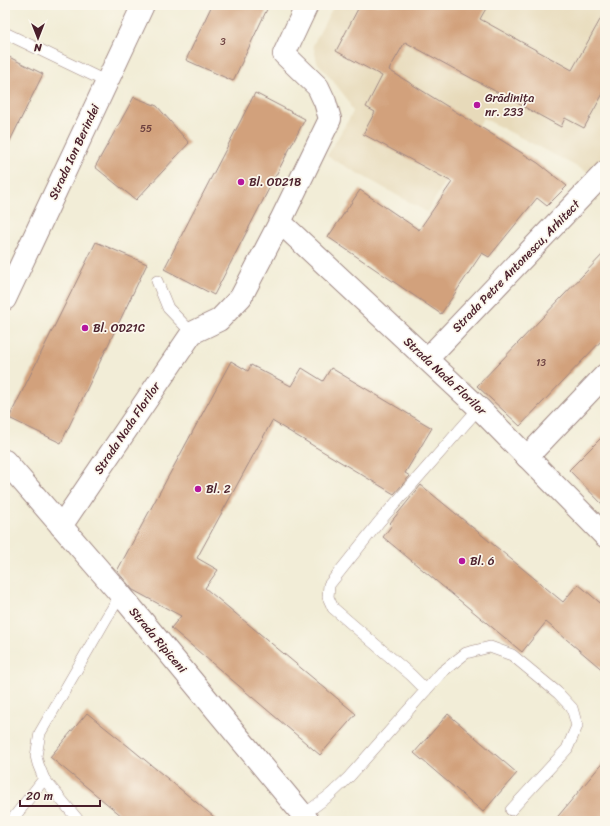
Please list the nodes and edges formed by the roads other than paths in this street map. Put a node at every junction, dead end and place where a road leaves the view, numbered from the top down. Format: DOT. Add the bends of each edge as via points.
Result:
graph roads {
  1 [pos="143,5"];
  2 [pos="307,5"];
  3 [pos="5,33"];
  4 [pos="107,82"];
  5 [pos="605,172"];
  6 [pos="280,222"];
  7 [pos="157,281"];
  8 [pos="5,299"];
  9 [pos="192,333"];
  10 [pos="427,359"];
  11 [pos="605,375"];
  12 [pos="479,408"];
  13 [pos="527,457"];
  14 [pos="5,461"];
  15 [pos="61,526"];
  16 [pos="605,536"];
  17 [pos="121,595"];
  18 [pos="426,690"];
  19 [pos="44,779"];
  20 [pos="511,810"];
  21 [pos="306,818"];
  22 [pos="11,821"];
  23 [pos="79,821"];
  1 -- 4 [label="street, Strada Ion Berindei"];
  2 -- 6 [label="street" via="284,54 318,87 330,119"];
  3 -- 4 [label="lane"];
  4 -- 8 [label="street, Strada Ion Berindei"];
  5 -- 10 [label="street, Strada Petre Antonescu, Arhitect"];
  6 -- 9 [label="street" via="241,297 219,320"];
  6 -- 10 [label="street, Strada Nada Florilor"];
  7 -- 9 [label="lane" via="168,308"];
  9 -- 15 [label="street, Strada Nada Florilor"];
  10 -- 12 [label="street, Strada Nada Florilor"];
  11 -- 13 [label="street"];
  12 -- 13 [label="street, Strada Nada Florilor"];
  12 -- 18 [label="lane" via="379,522 329,585 328,597 333,608"];
  13 -- 16 [label="street, Strada Nada Florilor"];
  14 -- 15 [label="street, Strada Ripiceni"];
  15 -- 17 [label="street, Strada Ripiceni"];
  17 -- 19 [label="lane" via="40,734 36,756"];
  17 -- 21 [label="street, Strada Ripiceni"];
  18 -- 20 [label="lane" via="442,672 466,653 490,647 512,655 572,708 577,726 567,749"];
  18 -- 21 [label="lane" via="349,777"];
  19 -- 22 [label="lane"];
  19 -- 23 [label="lane"];
}
